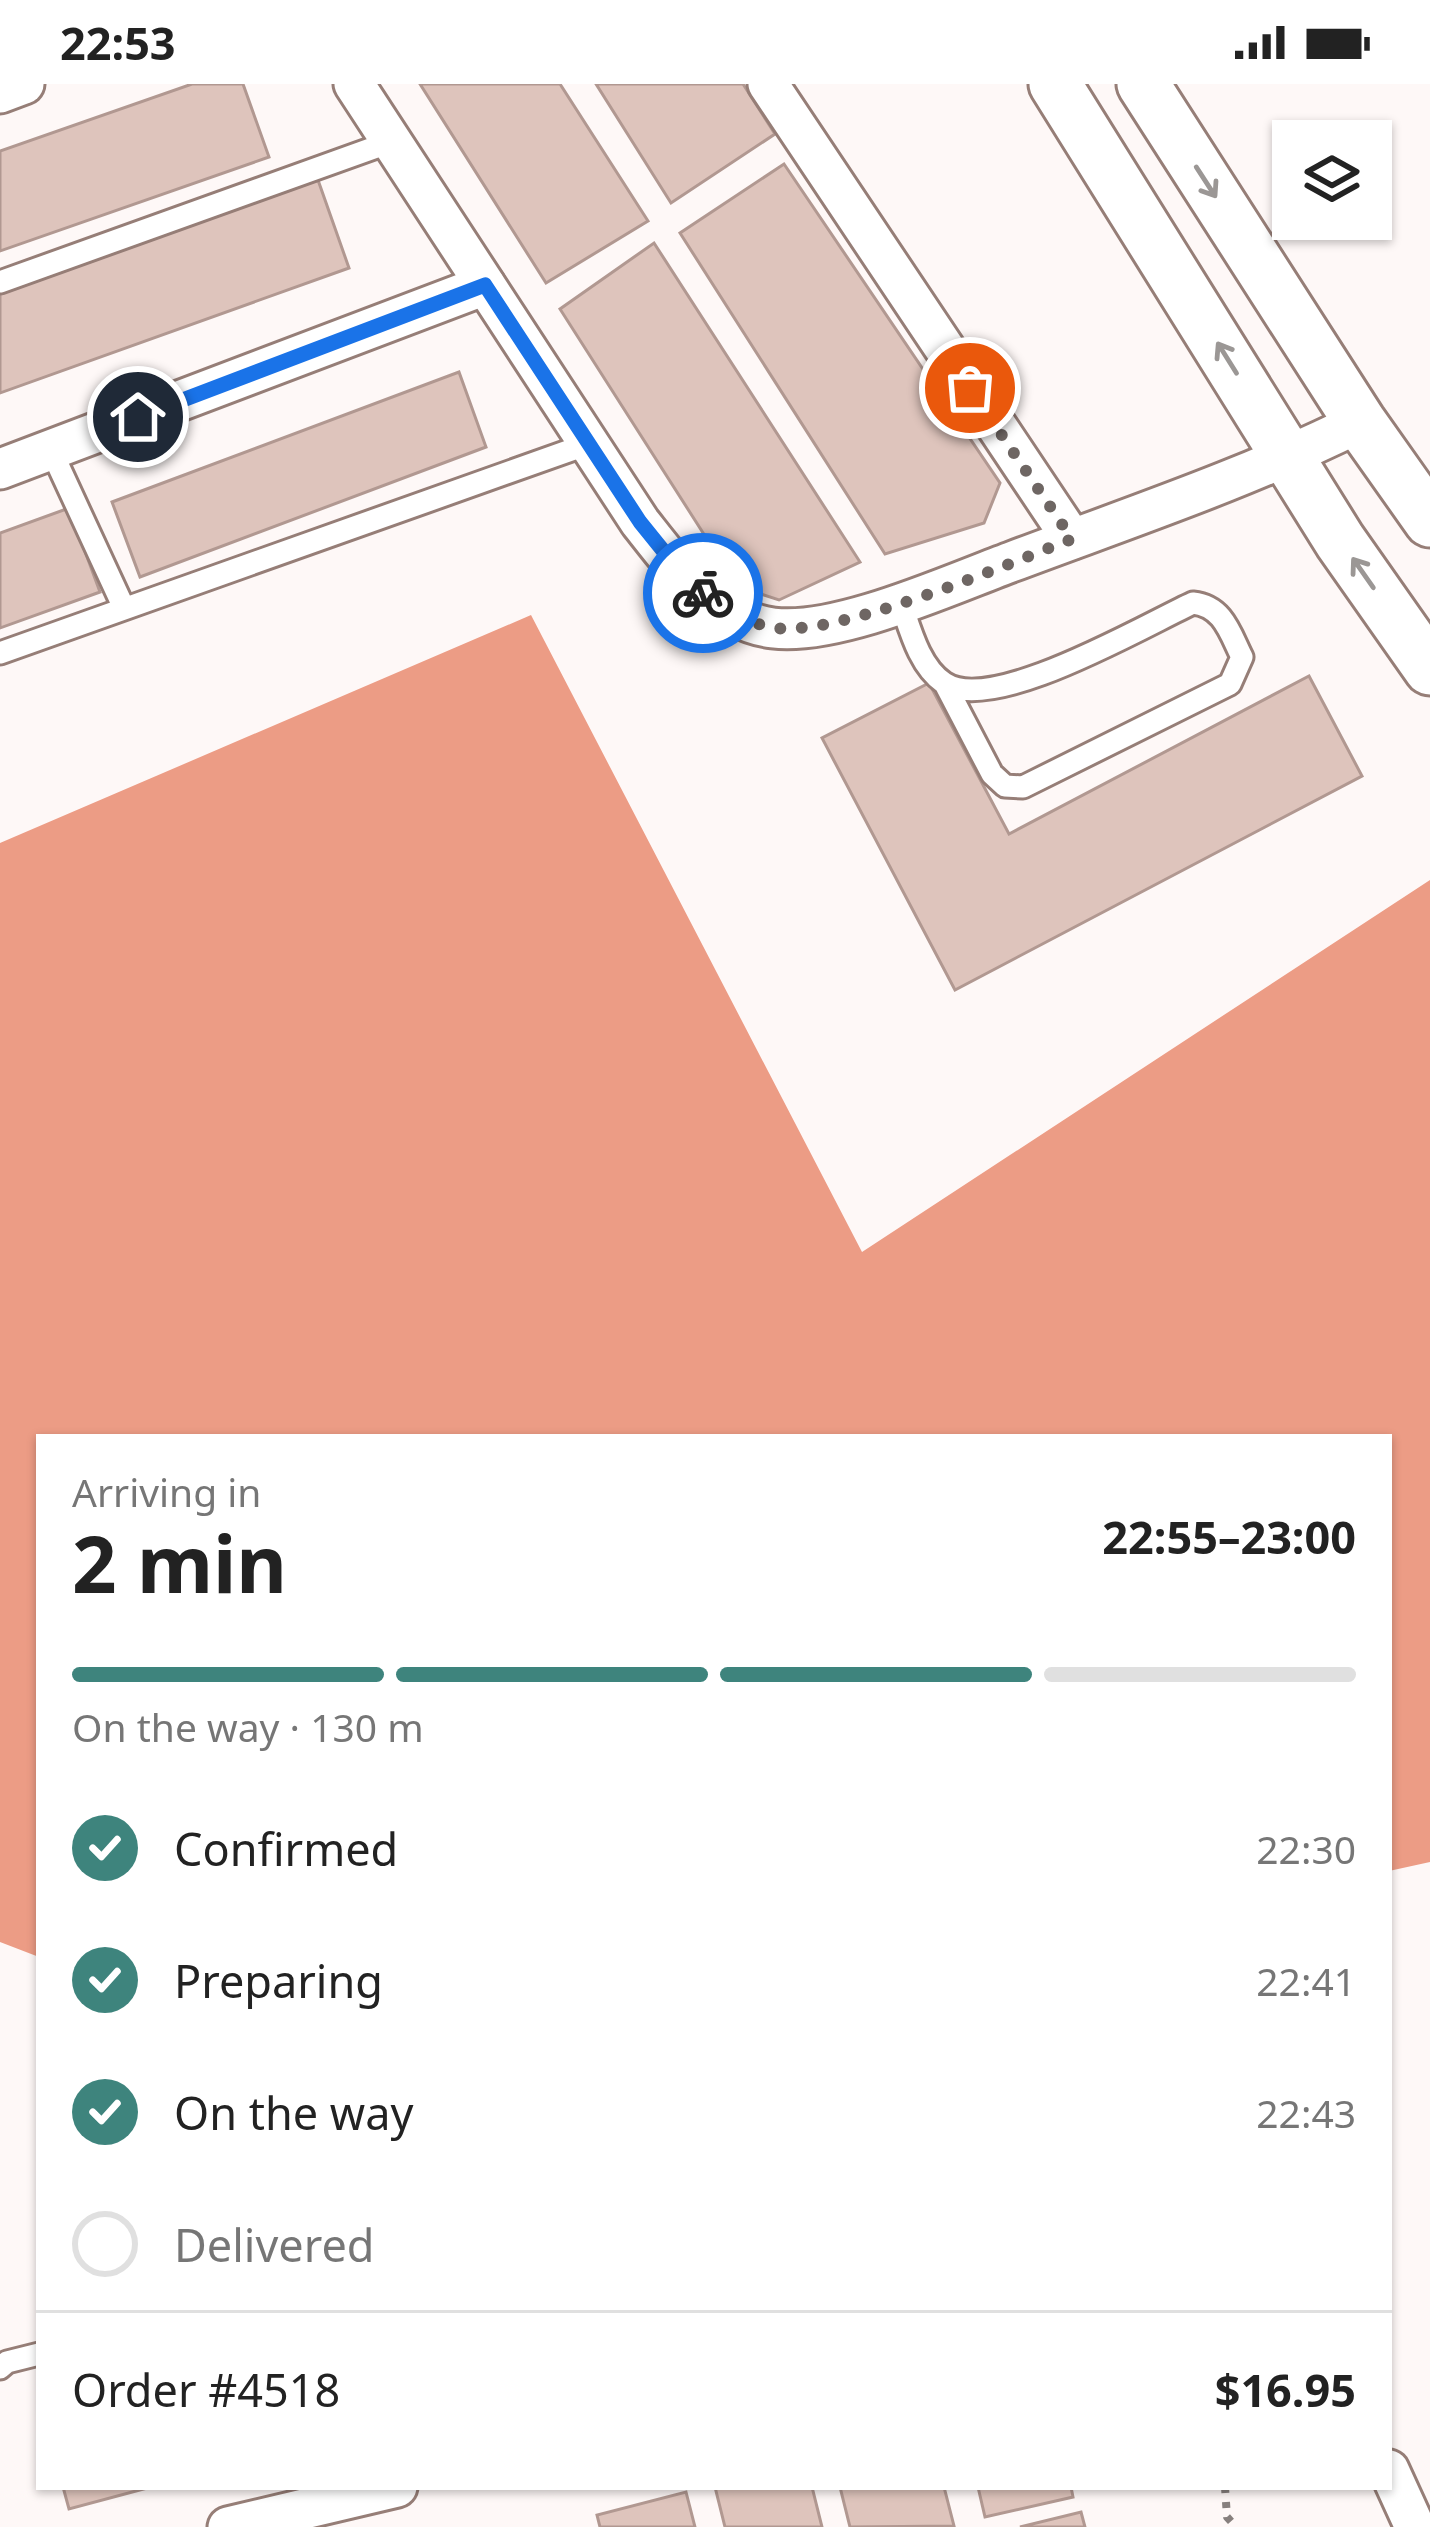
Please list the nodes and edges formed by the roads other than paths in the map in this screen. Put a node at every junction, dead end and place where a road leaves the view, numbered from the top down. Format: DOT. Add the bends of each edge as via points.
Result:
graph roads {
  1 [pos="24,84"];
  2 [pos="354,84"];
  3 [pos="768,84"];
  4 [pos="1055,84"];
  5 [pos="1143,84"];
  6 [pos="0,93"];
  7 [pos="393,141"];
  8 [pos="0,282"];
  9 [pos="485,285"];
  10 [pos="1360,422"];
  11 [pos="588,444"];
  12 [pos="51,450"];
  13 [pos="1289,458"];
  14 [pos="0,469"];
  15 [pos="1430,521"];
  16 [pos="1072,539"];
  17 [pos="901,603"];
  18 [pos="124,608"];
  19 [pos="0,653"];
  20 [pos="1430,669"];
  21 [pos="945,684"];
  22 [pos="36,2355"];
  23 [pos="0,2368"];
  24 [pos="1392,2477"];
  25 [pos="384,2490"];
  26 [pos="228,2527"];
  27 [pos="1415,2527"];
  1 -- 6 [label="street"];
  2 -- 7 [label="street"];
  3 -- 16 [label="street"];
  13 -- 4 [label="street, one-way"];
  5 -- 10 [label="street, one-way"];
  7 -- 8 [label="lane"];
  7 -- 9 [label="street"];
  9 -- 11 [label="street"];
  9 -- 12 [label="street"];
  10 -- 13 [label="street"];
  10 -- 15 [label="street"];
  11 -- 17 [label="street" via="682,574 723,610 772,628 820,626"];
  11 -- 18 [label="lane"];
  12 -- 14 [label="street"];
  12 -- 18 [label="lane"];
  13 -- 16 [label="street"];
  20 -- 13 [label="street, one-way"];
  16 -- 17 [label="street"];
  17 -- 21 [label="lane" via="928,667"];
  18 -- 19 [label="lane"];
  21 -- 21 [label="lane" via="969,692 1029,680 1193,603 1220,613 1242,657 1230,684 1023,787 1005,786 992,774"];
  22 -- 23 [label="lane"];
  24 -- 27 [label="street"];
  25 -- 26 [label="street"];
}
